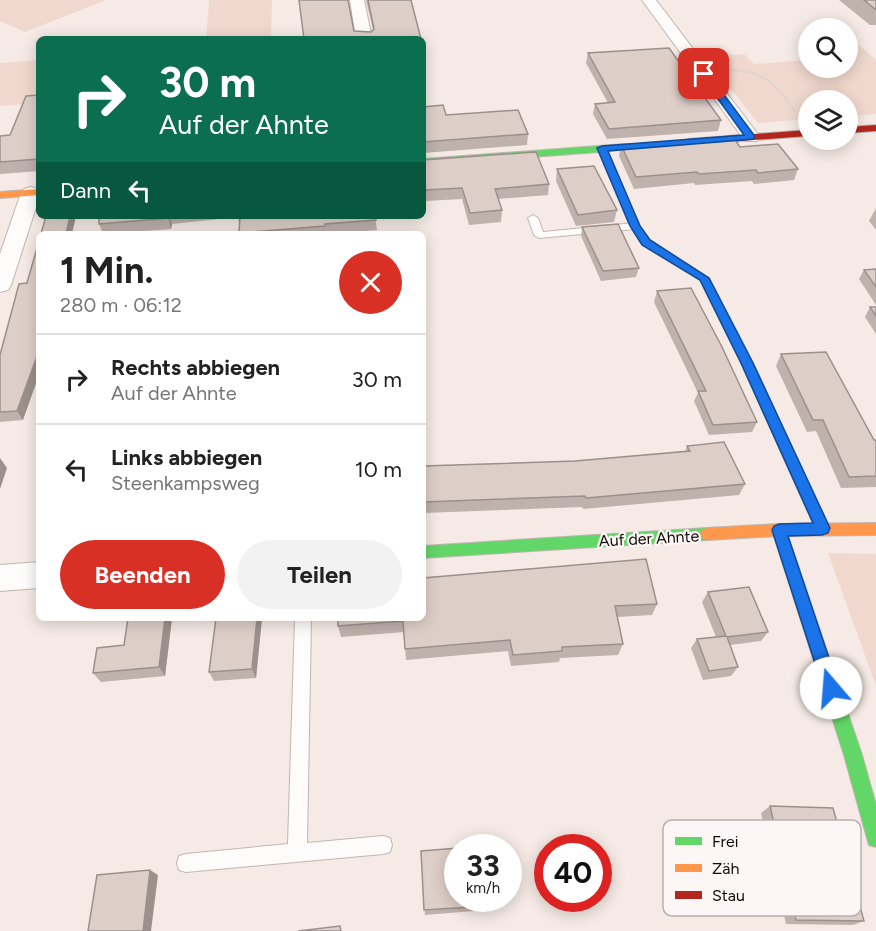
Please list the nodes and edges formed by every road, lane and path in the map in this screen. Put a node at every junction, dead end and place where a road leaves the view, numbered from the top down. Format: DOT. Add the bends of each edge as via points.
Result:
graph roads {
  1 [pos="357,0"];
  2 [pos="649,0"];
  3 [pos="363,36"];
  4 [pos="704,74"];
  5 [pos="798,118"];
  6 [pos="876,128"];
  7 [pos="858,129"];
  8 [pos="798,134"];
  9 [pos="751,137"];
  10 [pos="672,143"];
  11 [pos="637,146"];
  12 [pos="602,148"];
  13 [pos="426,162"];
  14 [pos="35,192"];
  15 [pos="0,195"];
  16 [pos="533,218"];
  17 [pos="635,226"];
  18 [pos="0,285"];
  19 [pos="822,528"];
  20 [pos="779,530"];
  21 [pos="876,530"];
  22 [pos="426,552"];
  23 [pos="36,575"];
  24 [pos="0,578"];
  25 [pos="303,621"];
  26 [pos="876,838"];
  27 [pos="383,845"];
  28 [pos="297,853"];
  29 [pos="186,863"];
  1 -- 3 [label="street"];
  2 -- 4 [label="street"];
  4 -- 5 [label="path" via="745,70 764,75 776,85"];
  4 -- 9 [label="street"];
  6 -- 7 [label="street"];
  8 -- 9 [label="street"];
  9 -- 10 [label="street"];
  11 -- 12 [label="street"];
  12 -- 13 [label="street"];
  12 -- 17 [label="street"];
  14 -- 15 [label="street"];
  14 -- 18 [label="street"];
  16 -- 17 [label="lane" via="539,235"];
  17 -- 19 [label="street" via="646,242 704,278"];
  19 -- 20 [label="street, Auf der Ahnte"];
  19 -- 21 [label="street, Auf der Ahnte"];
  20 -- 22 [label="street, Auf der Ahnte"];
  20 -- 26 [label="street"];
  23 -- 24 [label="street"];
  25 -- 28 [label="lane"];
  27 -- 28 [label="lane"];
  28 -- 29 [label="lane"];
}
